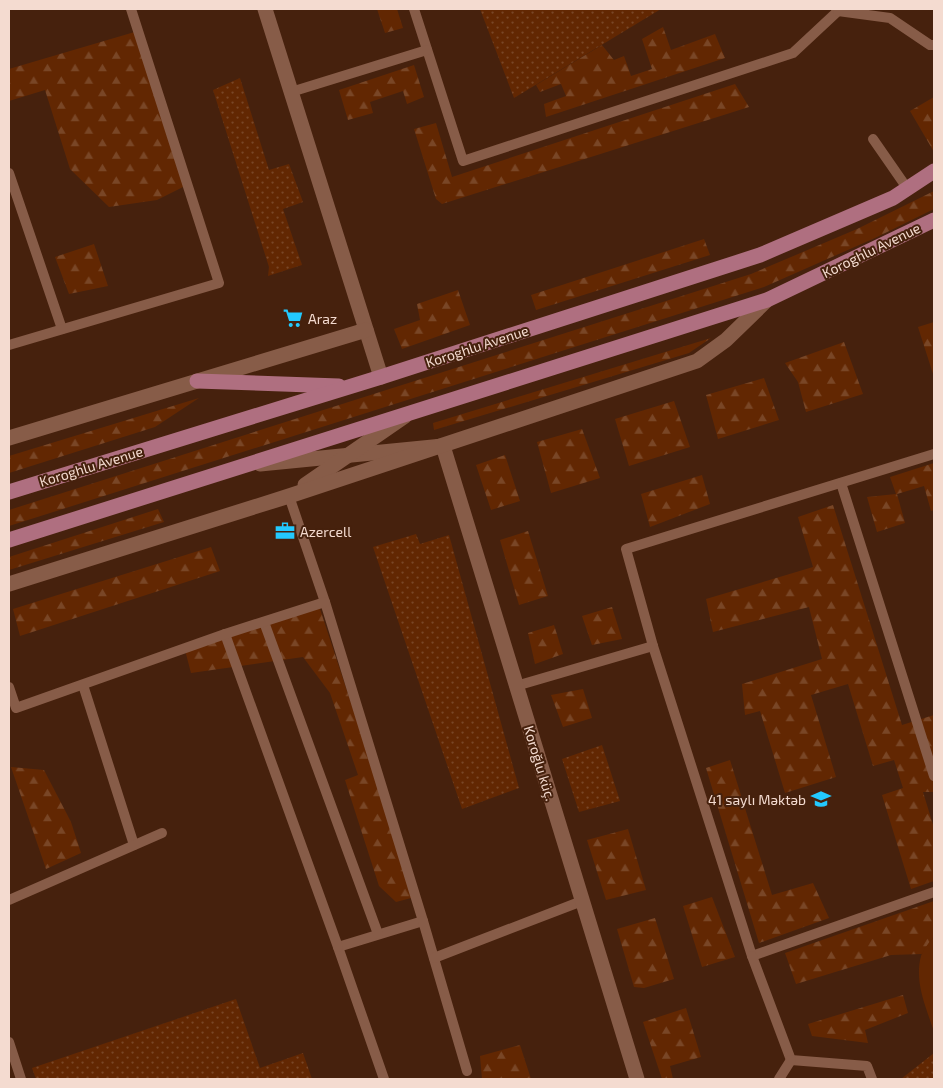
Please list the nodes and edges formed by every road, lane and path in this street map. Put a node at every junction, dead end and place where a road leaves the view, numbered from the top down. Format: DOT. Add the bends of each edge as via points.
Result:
graph roads {
  1 [pos="131,9"];
  2 [pos="265,9"];
  3 [pos="414,9"];
  4 [pos="837,10"];
  5 [pos="892,13"];
  6 [pos="934,45"];
  7 [pos="427,50"];
  8 [pos="291,92"];
  9 [pos="873,139"];
  10 [pos="934,171"];
  11 [pos="9,173"];
  12 [pos="907,188"];
  13 [pos="934,220"];
  14 [pos="767,300"];
  15 [pos="62,329"];
  16 [pos="366,330"];
  17 [pos="9,345"];
  18 [pos="381,377"];
  19 [pos="197,381"];
  20 [pos="350,386"];
  21 [pos="407,415"];
  22 [pos="9,438"];
  23 [pos="443,446"];
  24 [pos="934,454"];
  25 [pos="348,455"];
  26 [pos="246,466"];
  27 [pos="841,483"];
  28 [pos="9,492"];
  29 [pos="289,496"];
  30 [pos="9,540"];
  31 [pos="9,584"];
  32 [pos="325,602"];
  33 [pos="264,622"];
  34 [pos="225,634"];
  35 [pos="653,646"];
  36 [pos="83,685"];
  37 [pos="516,686"];
  38 [pos="9,687"];
  39 [pos="934,776"];
  40 [pos="162,833"];
  41 [pos="134,845"];
  42 [pos="934,892"];
  43 [pos="9,900"];
  44 [pos="582,901"];
  45 [pos="423,921"];
  46 [pos="378,934"];
  47 [pos="338,948"];
  48 [pos="752,956"];
  49 [pos="434,958"];
  50 [pos="9,1042"];
  51 [pos="791,1060"];
  52 [pos="467,1071"];
  53 [pos="21,1079"];
  54 [pos="384,1079"];
  55 [pos="637,1079"];
  56 [pos="779,1079"];
  57 [pos="872,1079"];
  1 -- 15 [label="lane" via="219,283"];
  2 -- 8 [label="street"];
  3 -- 7 [label="lane"];
  4 -- 5 [label="lane"];
  4 -- 7 [label="lane" via="793,53 463,161"];
  5 -- 6 [label="lane"];
  7 -- 8 [label="lane"];
  8 -- 16 [label="street"];
  9 -- 12 [label="lane"];
  10 -- 12 [label="main road, Koroghlu Avenue"];
  11 -- 15 [label="lane"];
  12 -- 18 [label="main road, Koroghlu Avenue" via="893,198 760,255"];
  13 -- 14 [label="main road, Koroghlu Avenue"];
  14 -- 21 [label="main road, Koroghlu Avenue"];
  14 -- 23 [label="street" via="726,340 696,361"];
  15 -- 17 [label="lane"];
  16 -- 18 [label="street"];
  16 -- 19 [label="street"];
  18 -- 20 [label="main road, Koroghlu Avenue"];
  19 -- 20 [label="main road"];
  19 -- 22 [label="street"];
  20 -- 28 [label="main road, Koroghlu Avenue"];
  21 -- 25 [label="street"];
  21 -- 26 [label="main road, Koroghlu Avenue"];
  23 -- 25 [label="street"];
  23 -- 29 [label="street"];
  23 -- 37 [label="street, Koroğlu küç."];
  24 -- 27 [label="lane"];
  25 -- 26 [label="street"];
  25 -- 29 [label="street"];
  26 -- 30 [label="main road, Koroghlu Avenue"];
  27 -- 35 [label="lane" via="626,550"];
  27 -- 39 [label="lane"];
  29 -- 31 [label="street"];
  29 -- 32 [label="lane"];
  32 -- 33 [label="lane"];
  32 -- 45 [label="lane"];
  33 -- 34 [label="lane"];
  33 -- 46 [label="lane"];
  34 -- 36 [label="lane"];
  34 -- 47 [label="lane"];
  35 -- 37 [label="lane"];
  35 -- 48 [label="lane"];
  36 -- 38 [label="lane" via="16,708"];
  36 -- 41 [label="lane"];
  37 -- 44 [label="street, Koroğlu küç."];
  40 -- 41 [label="lane"];
  41 -- 43 [label="lane"];
  42 -- 48 [label="lane"];
  44 -- 49 [label="lane"];
  44 -- 55 [label="street, Koroğlu küç."];
  45 -- 46 [label="lane"];
  45 -- 49 [label="lane"];
  46 -- 47 [label="lane"];
  47 -- 54 [label="lane"];
  48 -- 51 [label="lane"];
  49 -- 52 [label="lane"];
  50 -- 53 [label="lane"];
  51 -- 56 [label="lane"];
  51 -- 57 [label="lane" via="867,1066"];
}
